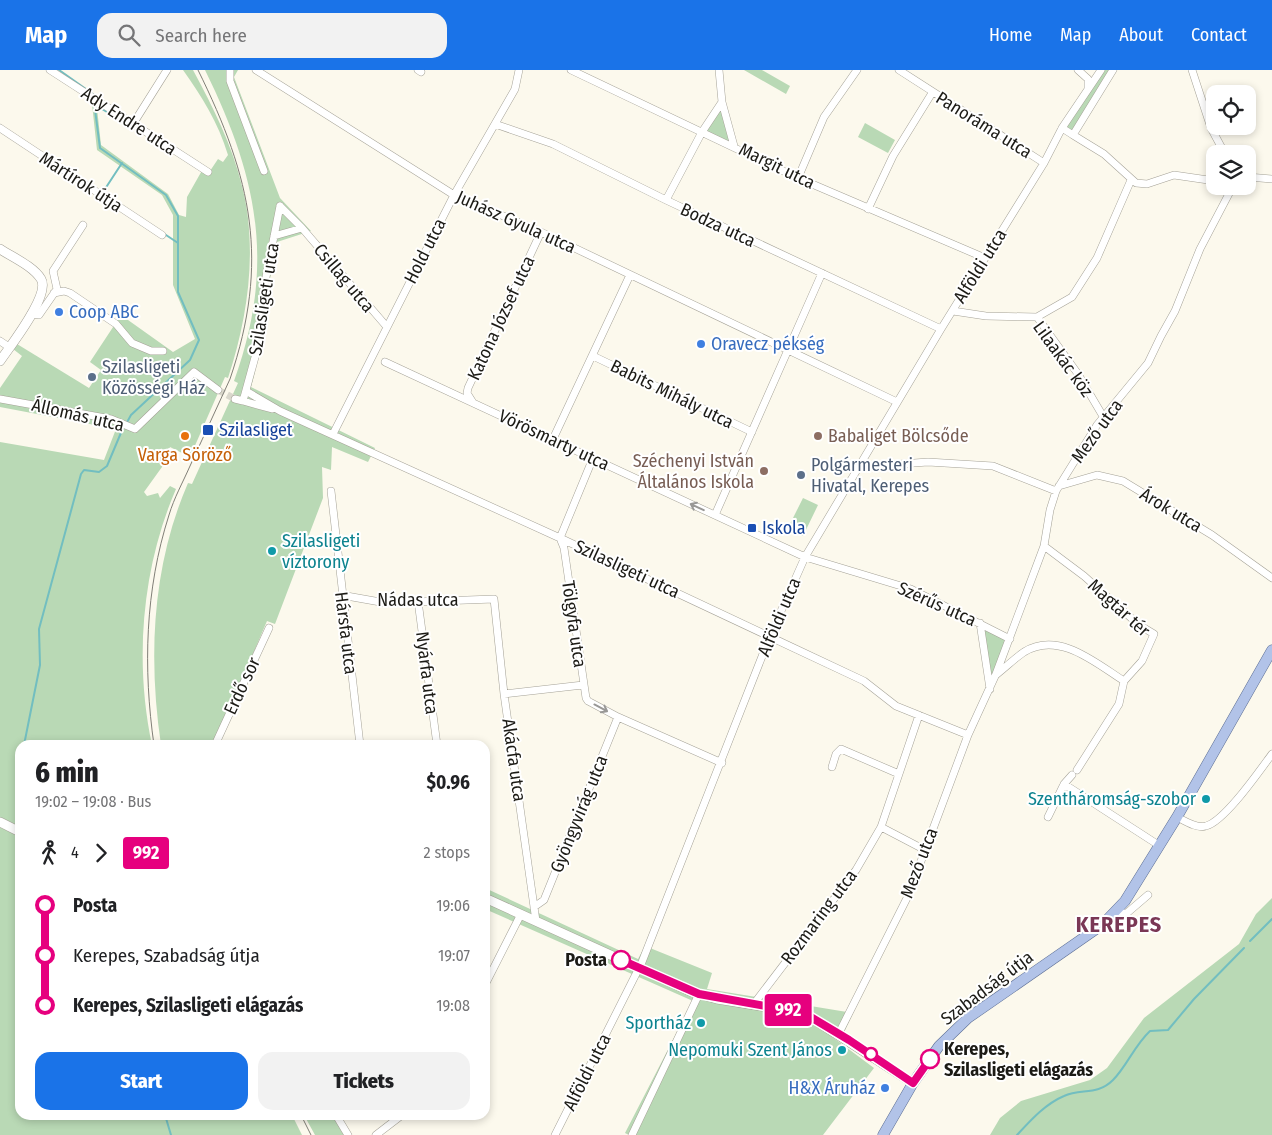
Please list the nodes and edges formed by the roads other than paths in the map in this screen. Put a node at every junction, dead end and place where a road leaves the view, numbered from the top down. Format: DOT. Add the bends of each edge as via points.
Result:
graph roads {
  1 [pos="50,70"];
  2 [pos="167,70"];
  3 [pos="230,70"];
  4 [pos="256,70"];
  5 [pos="519,70"];
  6 [pos="571,70"];
  7 [pos="719,70"];
  8 [pos="857,70"];
  9 [pos="899,70"];
  10 [pos="1078,70"];
  11 [pos="1101,70"];
  12 [pos="1113,70"];
  13 [pos="1192,70"];
  14 [pos="1088,88"];
  15 [pos="932,93"];
  16 [pos="722,102"];
  17 [pos="133,124"];
  18 [pos="495,124"];
  19 [pos="0,128"];
  20 [pos="1062,128"];
  21 [pos="702,132"];
  22 [pos="1073,135"];
  23 [pos="1220,145"];
  24 [pos="734,146"];
  25 [pos="1044,163"];
  26 [pos="264,171"];
  27 [pos="208,172"];
  28 [pos="798,178"];
  29 [pos="1256,178"];
  30 [pos="1272,179"];
  31 [pos="1131,180"];
  32 [pos="1206,180"];
  33 [pos="454,195"];
  34 [pos="1229,195"];
  35 [pos="666,200"];
  36 [pos="280,206"];
  37 [pos="868,209"];
  38 [pos="83,225"];
  39 [pos="302,228"];
  40 [pos="541,232"];
  41 [pos="162,235"];
  42 [pos="274,236"];
  43 [pos="0,249"];
  44 [pos="985,258"];
  45 [pos="822,273"];
  46 [pos="630,275"];
  47 [pos="54,293"];
  48 [pos="953,310"];
  49 [pos="31,314"];
  50 [pos="1037,317"];
  51 [pos="386,327"];
  52 [pos="941,328"];
  53 [pos="0,341"];
  54 [pos="9,347"];
  55 [pos="788,350"];
  56 [pos="163,351"];
  57 [pos="593,356"];
  58 [pos="0,361"];
  59 [pos="385,362"];
  60 [pos="218,390"];
  61 [pos="246,391"];
  62 [pos="235,398"];
  63 [pos="0,399"];
  64 [pos="243,401"];
  65 [pos="897,402"];
  66 [pos="474,403"];
  67 [pos="280,411"];
  68 [pos="1104,418"];
  69 [pos="752,432"];
  70 [pos="333,434"];
  71 [pos="553,439"];
  72 [pos="592,458"];
  73 [pos="859,467"];
  74 [pos="1058,488"];
  75 [pos="331,491"];
  76 [pos="715,515"];
  77 [pos="560,538"];
  78 [pos="1044,546"];
  79 [pos="805,557"];
  80 [pos="1272,578"];
  81 [pos="341,595"];
  82 [pos="494,599"];
  83 [pos="418,601"];
  84 [pos="980,623"];
  85 [pos="269,628"];
  86 [pos="770,636"];
  87 [pos="1010,640"];
  88 [pos="1272,650"];
  89 [pos="996,674"];
  90 [pos="1124,681"];
  91 [pos="583,686"];
  92 [pos="990,689"];
  93 [pos="504,694"];
  94 [pos="919,715"];
  95 [pos="618,717"];
  96 [pos="968,735"];
  97 [pos="217,740"];
  98 [pos="359,740"];
  99 [pos="436,740"];
  100 [pos="1272,754"];
  101 [pos="722,763"];
  102 [pos="832,767"];
  103 [pos="899,774"];
  104 [pos="1064,784"];
  105 [pos="1048,817"];
  106 [pos="1177,817"];
  107 [pos="0,822"];
  108 [pos="881,827"];
  109 [pos="15,830"];
  110 [pos="1160,846"];
  111 [pos="925,850"];
  112 [pos="1148,895"];
  113 [pos="490,900"];
  114 [pos="534,907"];
  115 [pos="1115,913"];
  116 [pos="520,914"];
  117 [pos="536,921"];
  118 [pos="639,969"];
  119 [pos="490,975"];
  120 [pos="699,994"];
  121 [pos="753,1005"];
  122 [pos="838,1033"];
  123 [pos="913,1083"];
  124 [pos="339,1120"];
  125 [pos="396,1120"];
  126 [pos="634,1133"];
  127 [pos="348,1135"];
  128 [pos="376,1135"];
  129 [pos="555,1135"];
  130 [pos="642,1135"];
  131 [pos="883,1135"];
  1 -- 17 [label="street, Ady Endre utca"];
  2 -- 17 [label="street"];
  3 -- 26 [label="street" via="230,82"];
  4 -- 33 [label="street, Juhász Gyula utca"];
  5 -- 18 [label="street, Hold utca" via="516,89"];
  6 -- 21 [label="street, Margit utca"];
  7 -- 16 [label="street"];
  8 -- 28 [label="street" via="824,117"];
  9 -- 15 [label="street, Panoráma utca"];
  10 -- 14 [label="street" via="1088,79"];
  11 -- 14 [label="street, Alföldi utca"];
  12 -- 22 [label="street"];
  13 -- 23 [label="street" via="1211,128"];
  14 -- 20 [label="street, Alföldi utca"];
  15 -- 25 [label="street, Panoráma utca"];
  15 -- 37 [label="street" via="893,156"];
  16 -- 21 [label="street"];
  16 -- 24 [label="street"];
  17 -- 27 [label="street, Ady Endre utca"];
  18 -- 33 [label="street, Hold utca"];
  18 -- 35 [label="street, Bodza utca" via="553,144"];
  19 -- 41 [label="street, Mártírok útja"];
  20 -- 22 [label="street"];
  20 -- 25 [label="street, Alföldi utca"];
  21 -- 24 [label="street, Margit utca"];
  21 -- 35 [label="street"];
  22 -- 31 [label="street" via="1104,154"];
  24 -- 28 [label="street, Margit utca"];
  25 -- 44 [label="street, Alföldi utca"];
  28 -- 37 [label="street, Margit utca"];
  29 -- 30 [label="street"];
  31 -- 32 [label="street" via="1147,184 1174,175"];
  31 -- 50 [label="street" via="1097,258 1072,297"];
  33 -- 40 [label="street, Juhász Gyula utca"];
  33 -- 51 [label="street, Hold utca"];
  34 -- 68 [label="street, Mező utca" via="1200,249 1175,311 1148,363"];
  35 -- 45 [label="street, Bodza utca"];
  36 -- 39 [label="street, Csillag utca"];
  36 -- 42 [label="street, Szilasligeti utca"];
  37 -- 44 [label="street, Margit utca"];
  38 -- 47 [label="street" via="54,268 57,285"];
  39 -- 42 [label="street, Csillag utca"];
  39 -- 51 [label="street, Csillag utca"];
  40 -- 46 [label="street, Juhász Gyula utca"];
  40 -- 66 [label="street, Katona József utca" via="468,388"];
  42 -- 61 [label="street, Szilasligeti utca" via="257,350"];
  43 -- 49 [label="street" via="42,279 41,298"];
  44 -- 48 [label="street, Alföldi utca"];
  45 -- 52 [label="street, Bodza utca"];
  45 -- 55 [label="street"];
  46 -- 55 [label="street, Juhász Gyula utca"];
  46 -- 57 [label="street"];
  47 -- 49 [label="street" via="39,316"];
  47 -- 56 [label="street" via="70,293 116,324 138,346 155,352"];
  48 -- 50 [label="street, Lilaakác köz" via="986,316"];
  48 -- 52 [label="street, Alföldi utca"];
  49 -- 54 [label="street"];
  50 -- 68 [label="street, Lilaakác köz" via="1078,374"];
  51 -- 70 [label="street, Hold utca"];
  52 -- 65 [label="street, Alföldi utca"];
  53 -- 54 [label="street"];
  54 -- 58 [label="street"];
  55 -- 65 [label="street, Juhász Gyula utca"];
  55 -- 69 [label="street"];
  57 -- 69 [label="street, Babits Mihály utca"];
  57 -- 71 [label="street"];
  59 -- 66 [label="street, Vörösmarty utca"];
  60 -- 63 [label="street, Állomás utca" via="194,372 135,429 125,424"];
  61 -- 64 [label="street, Szilasligeti utca"];
  61 -- 67 [label="street, Szilasligeti utca"];
  62 -- 64 [label="street, Szilasligeti utca"];
  64 -- 67 [label="street, Szilasligeti utca"];
  65 -- 73 [label="street, Alföldi utca"];
  66 -- 71 [label="street, Vörösmarty utca"];
  67 -- 70 [label="street, Szilasligeti utca"];
  68 -- 74 [label="street, Mező utca"];
  69 -- 76 [label="street"];
  70 -- 77 [label="street, Szilasligeti utca"];
  71 -- 72 [label="street, Vörösmarty utca"];
  76 -- 72 [label="street, Vörösmarty utca, one-way"];
  72 -- 77 [label="street"];
  73 -- 74 [label="street" via="928,462 993,466"];
  73 -- 79 [label="street, Alföldi utca"];
  74 -- 78 [label="street, Mező utca" via="1050,510"];
  74 -- 80 [label="street, Árok utca" via="1097,475 1123,481 1212,535"];
  75 -- 81 [label="street, Hársfa utca"];
  76 -- 79 [label="street, Vörösmarty utca"];
  77 -- 86 [label="street, Szilasligeti utca"];
  77 -- 91 [label="street, Tölgyfa utca"];
  78 -- 87 [label="street, Mező utca"];
  78 -- 90 [label="street, Magtár tér" via="1084,576 1139,626 1154,634 1142,661"];
  79 -- 84 [label="street, Szérűs utca" via="911,589"];
  79 -- 86 [label="street, Alföldi utca"];
  81 -- 83 [label="street, Nádas utca" via="386,603"];
  81 -- 98 [label="street, Hársfa utca"];
  82 -- 83 [label="street, Nádas utca"];
  82 -- 93 [label="street, Akácfa utca"];
  83 -- 99 [label="street, Nyárfa utca"];
  84 -- 87 [label="street, Szérűs utca"];
  84 -- 92 [label="street"];
  85 -- 97 [label="street, Erdő sor"];
  86 -- 94 [label="street, Szilasligeti utca" via="864,681 889,702"];
  86 -- 101 [label="street, Alföldi utca"];
  87 -- 89 [label="street, Mező utca"];
  88 -- 106 [label="main road, Szabadság útja"];
  89 -- 90 [label="street" via="1026,651 1055,646 1075,649"];
  89 -- 92 [label="street, Mező utca"];
  90 -- 104 [label="street, Magtár tér" via="1119,704"];
  91 -- 93 [label="street"];
  91 -- 95 [label="street, Tölgyfa utca, one-way" via="588,702"];
  92 -- 96 [label="street, Mező utca"];
  93 -- 114 [label="street, Akácfa utca"];
  94 -- 96 [label="street, Szilasligeti utca"];
  94 -- 103 [label="street, Rozmaring utca"];
  95 -- 101 [label="street, Tölgyfa utca"];
  95 -- 114 [label="street, Gyöngyvirág utca" via="544,900"];
  96 -- 111 [label="street, Mező utca"];
  100 -- 106 [label="street" via="1249,785 1207,826"];
  101 -- 118 [label="street, Alföldi utca"];
  102 -- 103 [label="street" via="841,749"];
  103 -- 108 [label="street, Rozmaring utca"];
  104 -- 105 [label="street"];
  104 -- 110 [label="street"];
  106 -- 110 [label="main road, Szabadság útja"];
  107 -- 109 [label="street"];
  108 -- 111 [label="street"];
  108 -- 121 [label="street, Rozmaring utca" via="856,870"];
  110 -- 115 [label="main road, Szabadság útja"];
  111 -- 122 [label="street, Mező utca" via="908,896"];
  112 -- 115 [label="street, Szabadság útja" via="1127,913"];
  113 -- 116 [label="street"];
  114 -- 117 [label="street, Akácfa utca"];
  115 -- 123 [label="main road, Szabadság útja" via="968,1018 939,1046"];
  116 -- 117 [label="street"];
  116 -- 119 [label="street"];
  117 -- 118 [label="street"];
  118 -- 120 [label="street"];
  118 -- 129 [label="street, Alföldi utca"];
  120 -- 121 [label="street"];
  120 -- 126 [label="street"];
  121 -- 122 [label="street" via="804,1013"];
  122 -- 123 [label="street"];
  123 -- 131 [label="main road, Szabadság útja"];
  124 -- 127 [label="street"];
  125 -- 128 [label="street"];
  126 -- 130 [label="street"];
}
